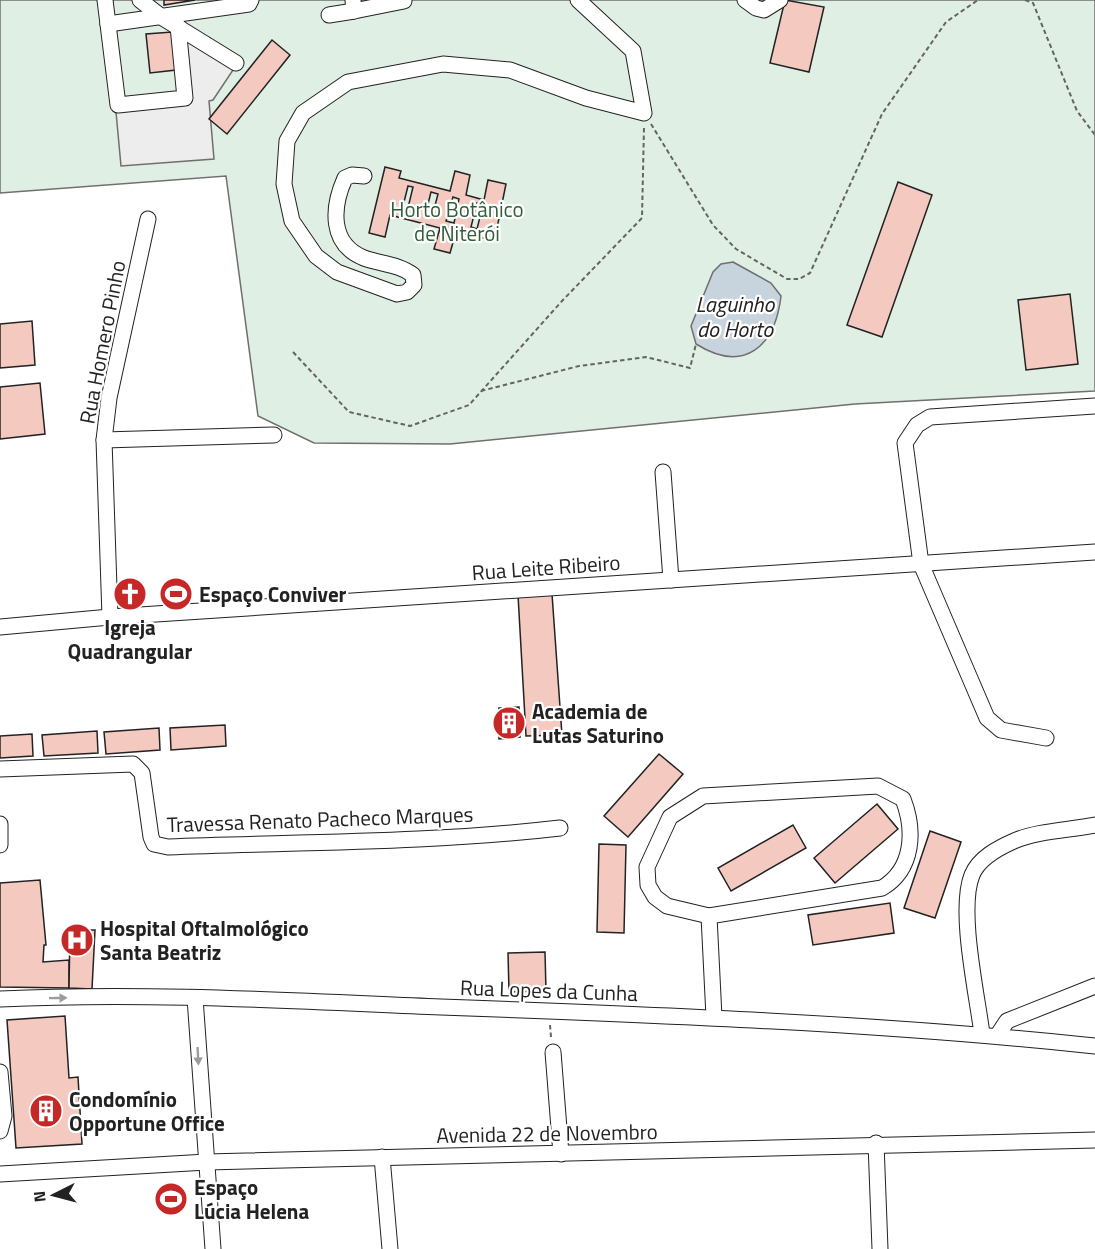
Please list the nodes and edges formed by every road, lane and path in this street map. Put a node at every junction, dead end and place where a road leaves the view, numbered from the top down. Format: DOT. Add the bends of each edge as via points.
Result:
graph roads {
  1 [pos="105,0"];
  2 [pos="140,0"];
  3 [pos="251,0"];
  4 [pos="578,0"];
  5 [pos="594,0"];
  6 [pos="746,0"];
  7 [pos="780,0"];
  8 [pos="978,0"];
  9 [pos="1025,0"];
  10 [pos="404,1"];
  11 [pos="353,6"];
  12 [pos="329,15"];
  13 [pos="163,18"];
  14 [pos="108,24"];
  15 [pos="177,26"];
  16 [pos="633,51"];
  17 [pos="236,63"];
  18 [pos="644,113"];
  19 [pos="1095,135"];
  20 [pos="364,176"];
  21 [pos="148,219"];
  22 [pos="696,344"];
  23 [pos="293,352"];
  24 [pos="481,391"];
  25 [pos="1095,406"];
  26 [pos="274,435"];
  27 [pos="104,440"];
  28 [pos="663,472"];
  29 [pos="1095,552"];
  30 [pos="921,564"];
  31 [pos="671,580"];
  32 [pos="110,617"];
  33 [pos="0,627"];
  34 [pos="1046,738"];
  35 [pos="0,769"];
  36 [pos="0,824"];
  37 [pos="1095,825"];
  38 [pos="560,828"];
  39 [pos="0,846"];
  40 [pos="709,916"];
  41 [pos="1095,986"];
  42 [pos="195,998"];
  43 [pos="0,999"];
  44 [pos="548,1011"];
  45 [pos="714,1017"];
  46 [pos="989,1035"];
  47 [pos="1095,1046"];
  48 [pos="554,1052"];
  49 [pos="0,1072"];
  50 [pos="0,1131"];
  51 [pos="1095,1140"];
  52 [pos="876,1143"];
  53 [pos="561,1154"];
  54 [pos="382,1157"];
  55 [pos="207,1162"];
  56 [pos="0,1174"];
  57 [pos="213,1249"];
  58 [pos="390,1249"];
  59 [pos="880,1249"];
  1 -- 14 [label="street"];
  2 -- 13 [label="street"];
  3 -- 13 [label="street" via="249,4"];
  4 -- 16 [label="street"];
  5 -- 16 [label="street" via="626,36"];
  6 -- 7 [label="street" via="764,10"];
  8 -- 18 [label="path" via="946,22 882,114 810,273 799,279 787,279 736,249 713,225"];
  9 -- 19 [label="path" via="1033,3 1077,111"];
  10 -- 11 [label="street"];
  11 -- 12 [label="street"];
  13 -- 14 [label="street"];
  13 -- 15 [label="street"];
  14 -- 15 [label="street" via="116,103 121,106 185,98"];
  15 -- 17 [label="street"];
  16 -- 18 [label="street"];
  18 -- 20 [label="street" via="586,98 510,70 443,64 348,82 303,113 287,141 284,184 292,221 316,256 337,272 397,294 407,292 414,285 413,275 406,269 363,257 342,242 334,219 336,198 345,178"];
  18 -- 24 [label="path" via="642,218"];
  21 -- 27 [label="street, Rua Homero Pinho" via="109,398"];
  22 -- 24 [label="path" via="690,368 646,357 579,366"];
  23 -- 24 [label="path" via="349,412 410,426 469,405"];
  25 -- 30 [label="street" via="930,417 917,425 905,449"];
  26 -- 27 [label="street"];
  27 -- 32 [label="street, Rua Homero Pinho"];
  28 -- 31 [label="street"];
  29 -- 30 [label="street, Rua Leite Ribeiro"];
  30 -- 31 [label="street, Rua Leite Ribeiro"];
  30 -- 34 [label="street" via="987,718 1001,730"];
  31 -- 32 [label="street, Rua Leite Ribeiro"];
  32 -- 33 [label="street, Rua Leite Ribeiro"];
  35 -- 38 [label="street, Travessa Renato Pacheco Marques" via="133,764 142,773 151,837 154,844 168,847 435,838"];
  36 -- 39 [label="street"];
  37 -- 46 [label="street" via="1017,839 991,852 973,873 967,892 967,913"];
  40 -- 40 [label="street" via="875,890 889,884 909,852 911,819 903,799 878,786 703,796 685,805 670,817 651,857 648,885 655,897 668,906"];
  40 -- 45 [label="street"];
  41 -- 46 [label="street" via="1007,1021"];
  43 -- 42 [label="street, Rua Lopes da Cunha, one-way"];
  42 -- 44 [label="street, Rua Lopes da Cunha"];
  42 -- 55 [label="street, one-way"];
  44 -- 45 [label="street, Rua Lopes da Cunha"];
  44 -- 48 [label="path"];
  45 -- 46 [label="street, Rua Lopes da Cunha"];
  46 -- 47 [label="street, Rua Lopes da Cunha"];
  48 -- 53 [label="street"];
  49 -- 50 [label="street" via="4,1116"];
  51 -- 52 [label="street, Avenida 22 de Novembro"];
  52 -- 53 [label="street, Avenida 22 de Novembro"];
  52 -- 59 [label="street"];
  53 -- 54 [label="street, Avenida 22 de Novembro"];
  54 -- 55 [label="street, Avenida 22 de Novembro"];
  54 -- 58 [label="street"];
  55 -- 56 [label="street, Avenida 22 de Novembro"];
  55 -- 57 [label="street"];
}
